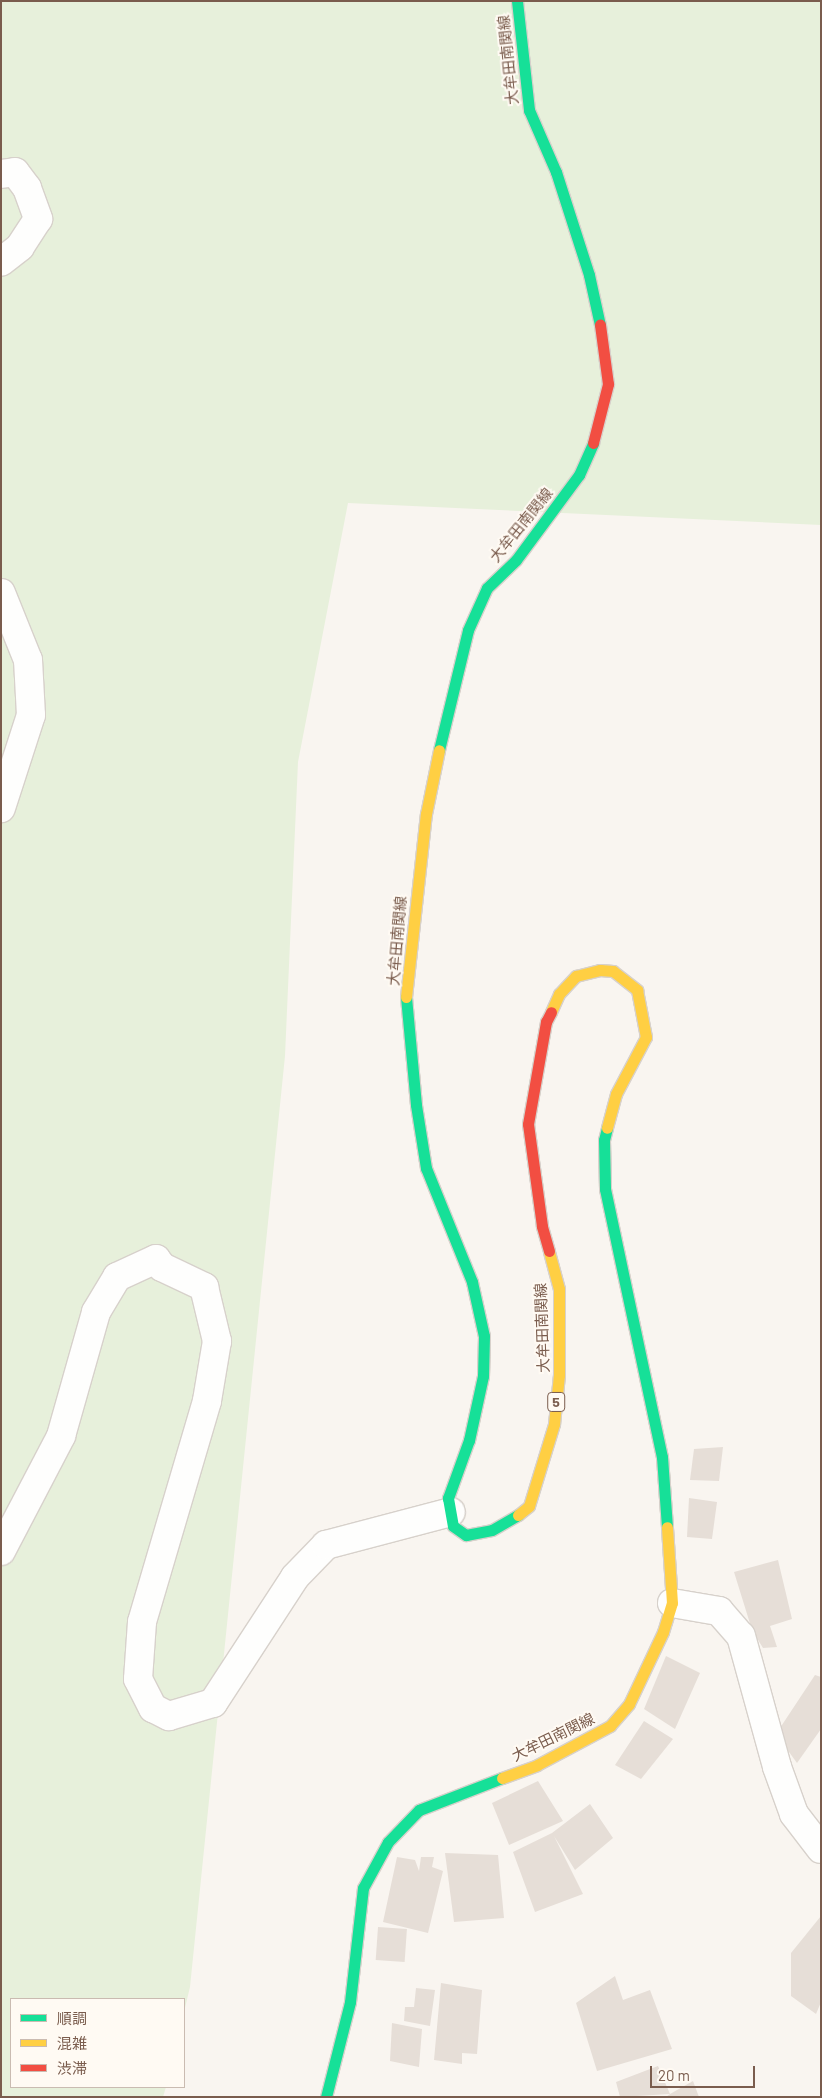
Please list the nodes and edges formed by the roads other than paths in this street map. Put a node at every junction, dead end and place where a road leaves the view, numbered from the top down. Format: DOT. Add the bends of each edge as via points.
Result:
graph roads {
  1 [pos="517,1"];
  2 [pos="1,174"];
  3 [pos="1,262"];
  4 [pos="1,593"];
  5 [pos="1,808"];
  6 [pos="451,1512"];
  7 [pos="1,1551"];
  8 [pos="672,1603"];
  9 [pos="821,1849"];
  10 [pos="326,2097"];
  1 -- 6 [label="main road, 大牟田南関線 / 5" via="529,110 556,172 589,275 601,329 608,384 599,431 579,475 516,560 487,588 468,630 426,814 406,996 416,1105 426,1168 472,1282 484,1336 483,1376 469,1440 448,1498"];
  2 -- 3 [label="street" via="15,172 27,188 38,219 20,246"];
  4 -- 5 [label="street" via="28,660 31,715"];
  6 -- 7 [label="street" via="326,1545 295,1577 213,1704 169,1716 153,1708 138,1679 142,1622 207,1400 217,1341 204,1287 162,1267 156,1259 117,1277 96,1312 61,1436"];
  6 -- 8 [label="main road, 大牟田南関線 / 5" via="453,1526 466,1535 492,1530 509,1522 529,1506 554,1424 559,1375 559,1289 542,1226 528,1124 546,1022 559,994 576,976 600,970 613,972 637,990 646,1037 616,1094 604,1140 605,1189 662,1457"];
  8 -- 9 [label="street" via="719,1611 741,1636 791,1806"];
  8 -- 10 [label="main road, 大牟田南関線 / 5" via="663,1632 629,1704 610,1726 537,1765 419,1810 388,1842 363,1888 350,2002"];
}
